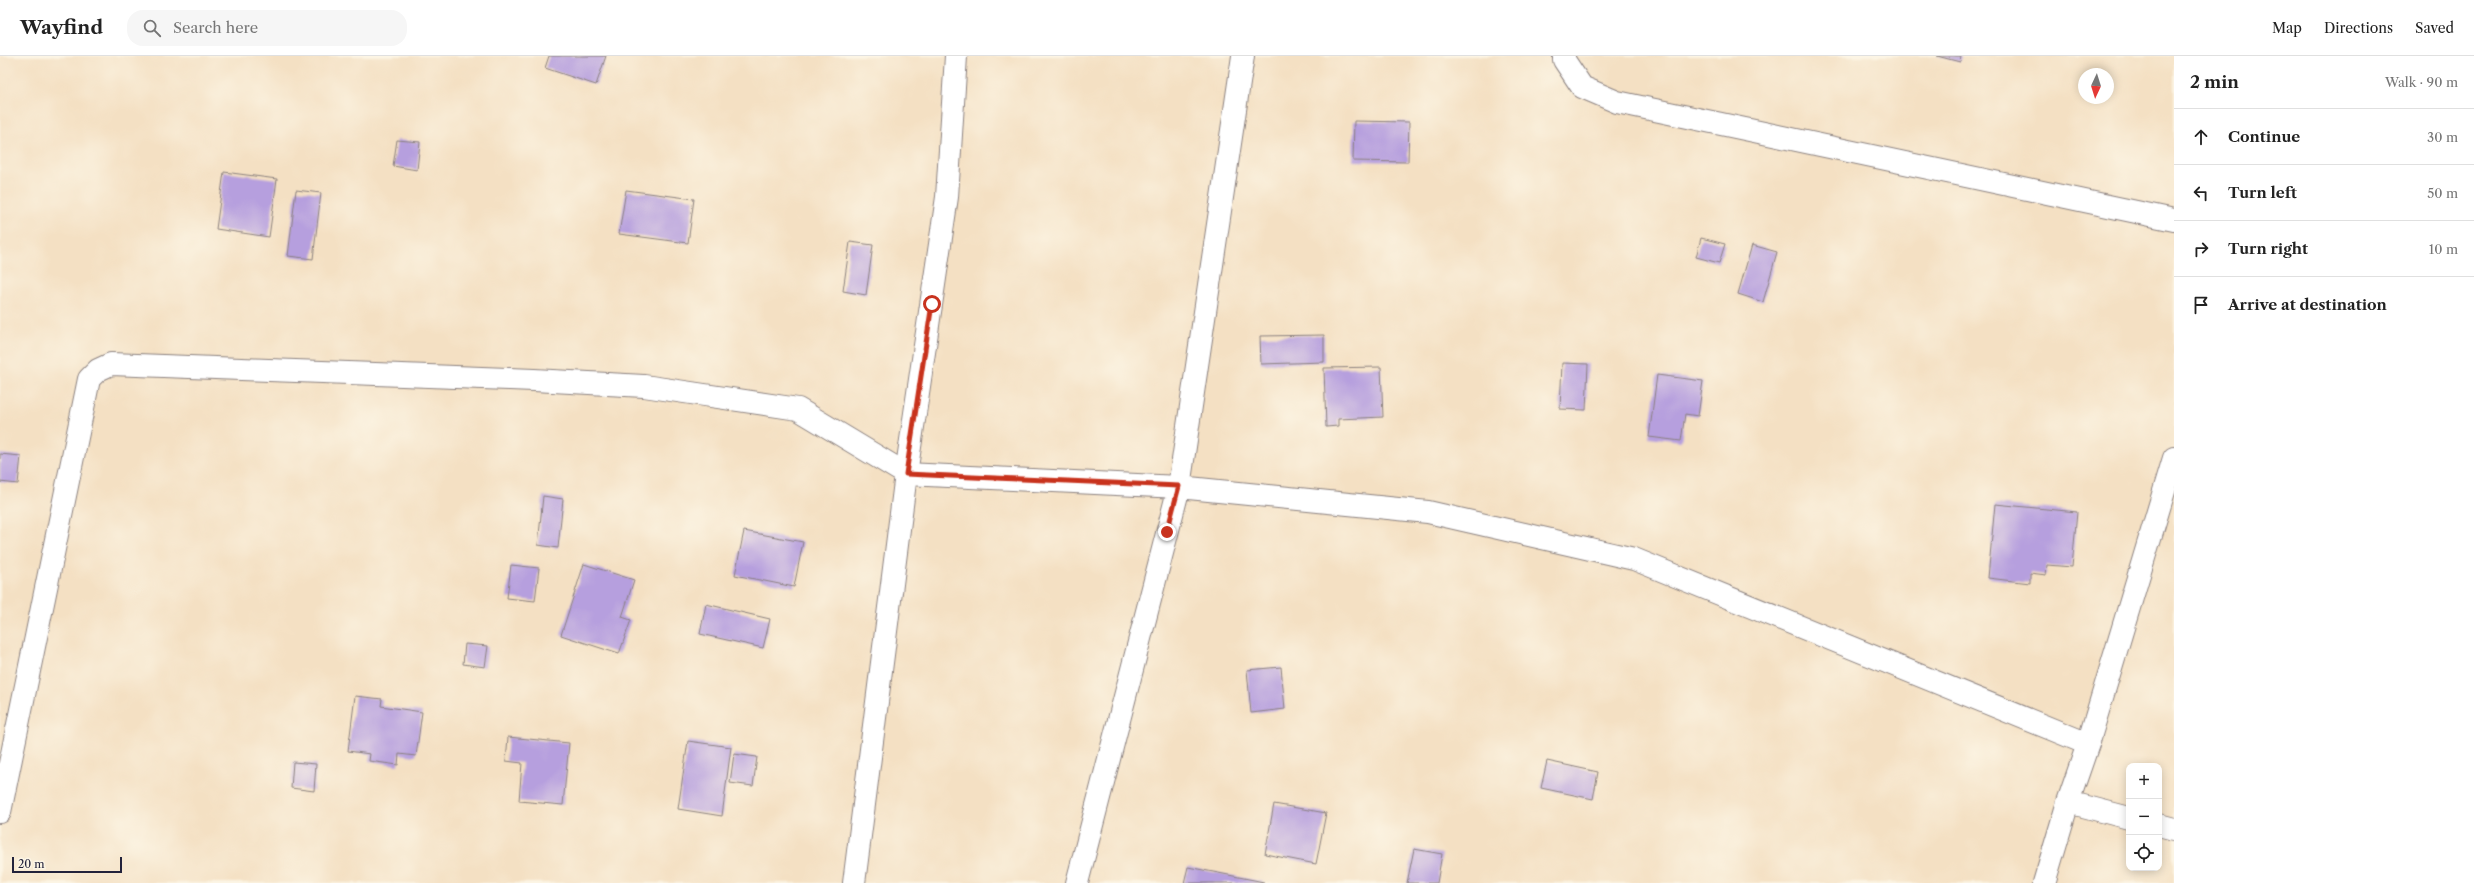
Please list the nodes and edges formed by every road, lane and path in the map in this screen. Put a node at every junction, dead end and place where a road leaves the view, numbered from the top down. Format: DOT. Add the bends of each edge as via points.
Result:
graph roads {
  1 [pos="956,56"];
  2 [pos="1243,56"];
  3 [pos="1564,56"];
  4 [pos="2174,220"];
  5 [pos="2174,458"];
  6 [pos="906,474"];
  7 [pos="1179,486"];
  8 [pos="2088,744"];
  9 [pos="2068,802"];
  10 [pos="0,812"];
  11 [pos="2126,817"];
  12 [pos="2162,826"];
  13 [pos="2174,829"];
  14 [pos="854,883"];
  15 [pos="1077,883"];
  16 [pos="2044,883"];
  1 -- 6 [label="street" via="947,197"];
  2 -- 7 [label="street"];
  3 -- 4 [label="street" via="1564,60 1582,87 1618,102"];
  5 -- 8 [label="street"];
  6 -- 7 [label="street"];
  6 -- 10 [label="street" via="798,409 644,386 111,364 98,370 89,379"];
  6 -- 14 [label="street"];
  7 -- 8 [label="street" via="1428,512 1634,559"];
  7 -- 15 [label="street"];
  8 -- 9 [label="street"];
  9 -- 11 [label="street"];
  9 -- 16 [label="street"];
  12 -- 13 [label="street"];
}
